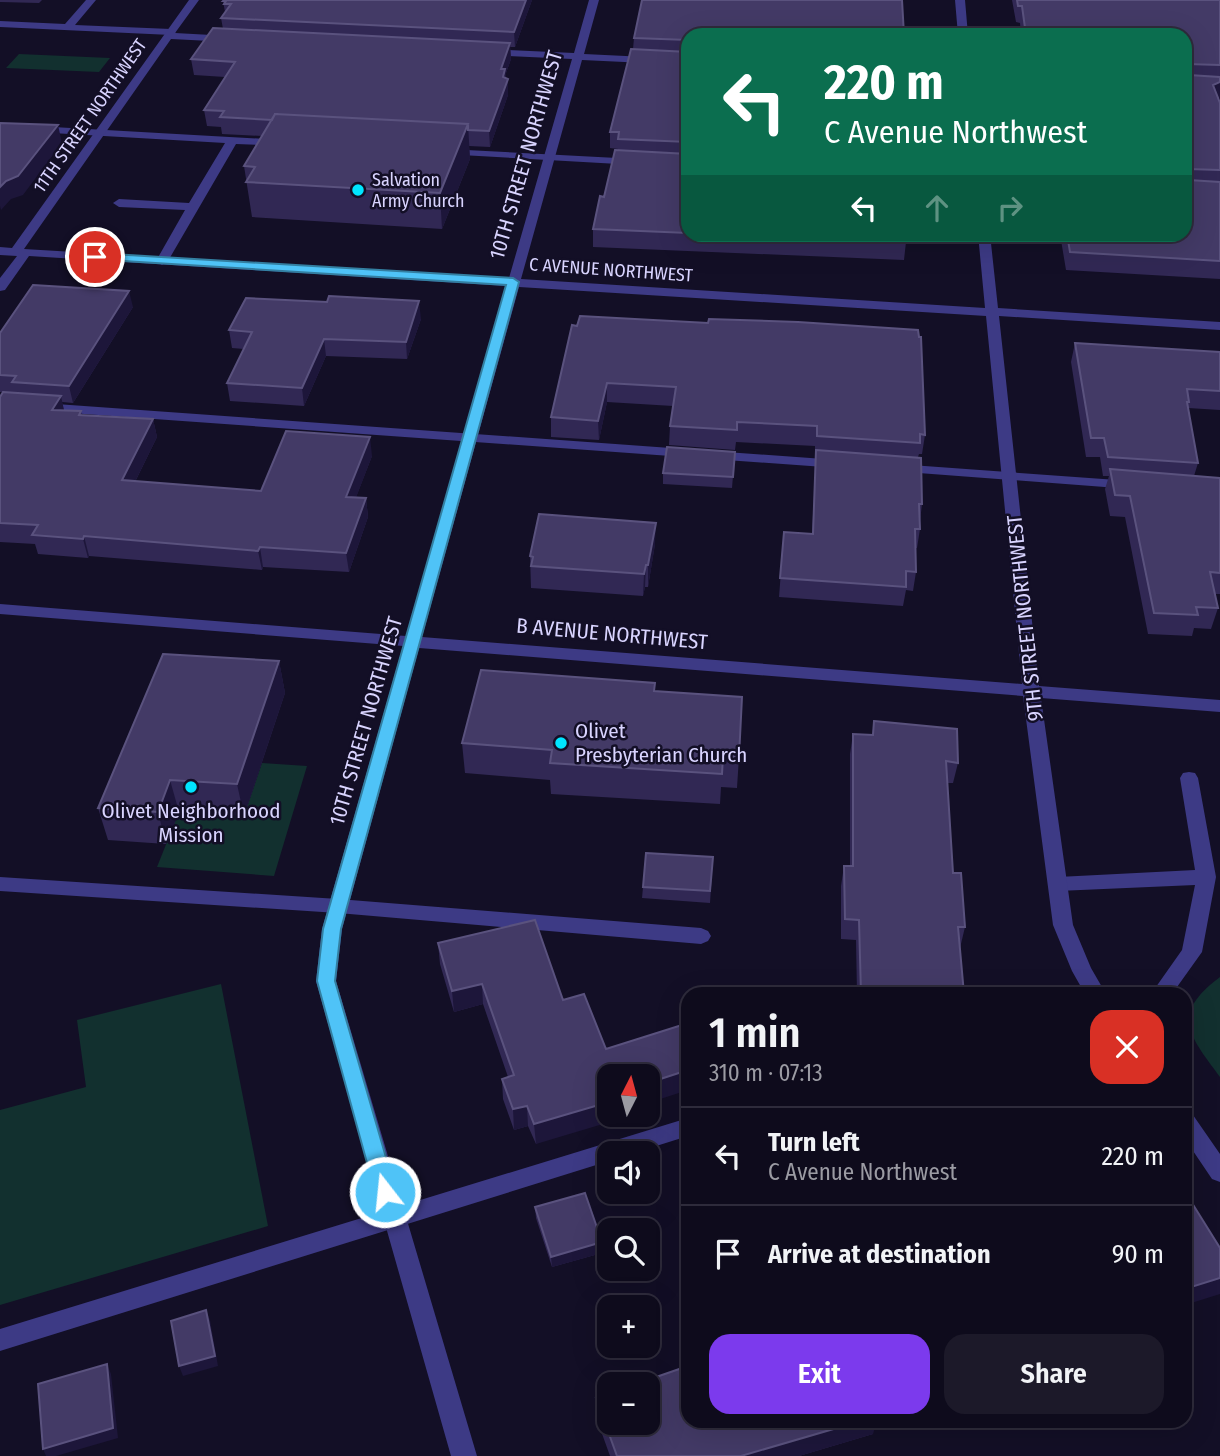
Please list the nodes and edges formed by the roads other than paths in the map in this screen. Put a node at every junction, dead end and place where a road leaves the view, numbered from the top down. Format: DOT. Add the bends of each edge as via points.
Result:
graph roads {
  1 [pos="91,0"];
  2 [pos="194,0"];
  3 [pos="594,0"];
  4 [pos="960,0"];
  5 [pos="0,24"];
  6 [pos="68,27"];
  7 [pos="962,28"];
  8 [pos="170,34"];
  9 [pos="245,40"];
  10 [pos="475,51"];
  11 [pos="578,56"];
  12 [pos="681,62"];
  13 [pos="0,127"];
  14 [pos="101,133"];
  15 [pos="232,140"];
  16 [pos="302,144"];
  17 [pos="440,151"];
  18 [pos="548,157"];
  19 [pos="650,163"];
  20 [pos="119,203"];
  21 [pos="194,207"];
  22 [pos="985,242"];
  23 [pos="0,251"];
  24 [pos="20,252"];
  25 [pos="162,261"];
  26 [pos="513,282"];
  27 [pos="0,287"];
  28 [pos="992,312"];
  29 [pos="1220,326"];
  30 [pos="0,404"];
  31 [pos="469,438"];
  32 [pos="851,464"];
  33 [pos="879,466"];
  34 [pos="1010,476"];
  35 [pos="1152,486"];
  36 [pos="0,609"];
  37 [pos="412,641"];
  38 [pos="1031,691"];
  39 [pos="1220,706"];
  40 [pos="1189,778"];
  41 [pos="1206,877"];
  42 [pos="0,884"];
  43 [pos="1058,884"];
  44 [pos="338,906"];
  45 [pos="701,936"];
  46 [pos="1092,987"];
  47 [pos="1166,987"];
  48 [pos="681,1129"];
  49 [pos="1192,1132"];
  50 [pos="1220,1172"];
  51 [pos="393,1219"];
  52 [pos="0,1340"];
  53 [pos="464,1456"];
  1 -- 6 [label="street"];
  2 -- 8 [label="street, 11TH STREET NORTHWEST"];
  3 -- 11 [label="street, 10TH STREET NORTHWEST"];
  4 -- 7 [label="street"];
  5 -- 6 [label="street"];
  6 -- 8 [label="street"];
  8 -- 9 [label="street"];
  8 -- 14 [label="street, 11TH STREET NORTHWEST"];
  10 -- 11 [label="street"];
  11 -- 12 [label="street"];
  11 -- 18 [label="street, 10TH STREET NORTHWEST"];
  13 -- 14 [label="street"];
  14 -- 15 [label="street"];
  14 -- 24 [label="street, 11TH STREET NORTHWEST"];
  15 -- 16 [label="street"];
  15 -- 21 [label="street"];
  17 -- 18 [label="street"];
  18 -- 19 [label="street"];
  18 -- 26 [label="street, 10TH STREET NORTHWEST"];
  20 -- 21 [label="street"];
  21 -- 25 [label="street"];
  22 -- 28 [label="street, 9TH STREET NORTHWEST"];
  23 -- 24 [label="street, C AVENUE NORTHWEST"];
  24 -- 25 [label="street, C AVENUE NORTHWEST"];
  24 -- 27 [label="street, 11TH STREET NORTHWEST"];
  25 -- 26 [label="street, C AVENUE NORTHWEST"];
  26 -- 28 [label="street, C AVENUE NORTHWEST"];
  26 -- 31 [label="street, 10TH STREET NORTHWEST"];
  28 -- 29 [label="street, C AVENUE NORTHWEST"];
  28 -- 34 [label="street, 9TH STREET NORTHWEST"];
  30 -- 31 [label="street"];
  31 -- 32 [label="street"];
  31 -- 37 [label="street, 10TH STREET NORTHWEST"];
  33 -- 34 [label="street"];
  34 -- 35 [label="street"];
  34 -- 38 [label="street, 9TH STREET NORTHWEST"];
  36 -- 37 [label="street, B AVENUE NORTHWEST"];
  37 -- 38 [label="street, B AVENUE NORTHWEST"];
  37 -- 44 [label="street, 10TH STREET NORTHWEST"];
  38 -- 39 [label="street, B AVENUE NORTHWEST"];
  38 -- 43 [label="street, 9TH STREET NORTHWEST"];
  40 -- 41 [label="street"];
  41 -- 43 [label="street"];
  41 -- 47 [label="street" via="1192,952"];
  42 -- 44 [label="street"];
  43 -- 46 [label="street, 9TH STREET NORTHWEST" via="1063,925"];
  44 -- 45 [label="street"];
  44 -- 51 [label="street, 10TH STREET NORTHWEST" via="326,981"];
  48 -- 51 [label="street"];
  49 -- 50 [label="street"];
  51 -- 52 [label="street"];
  51 -- 53 [label="street, 10TH STREET NORTHWEST"];
}
